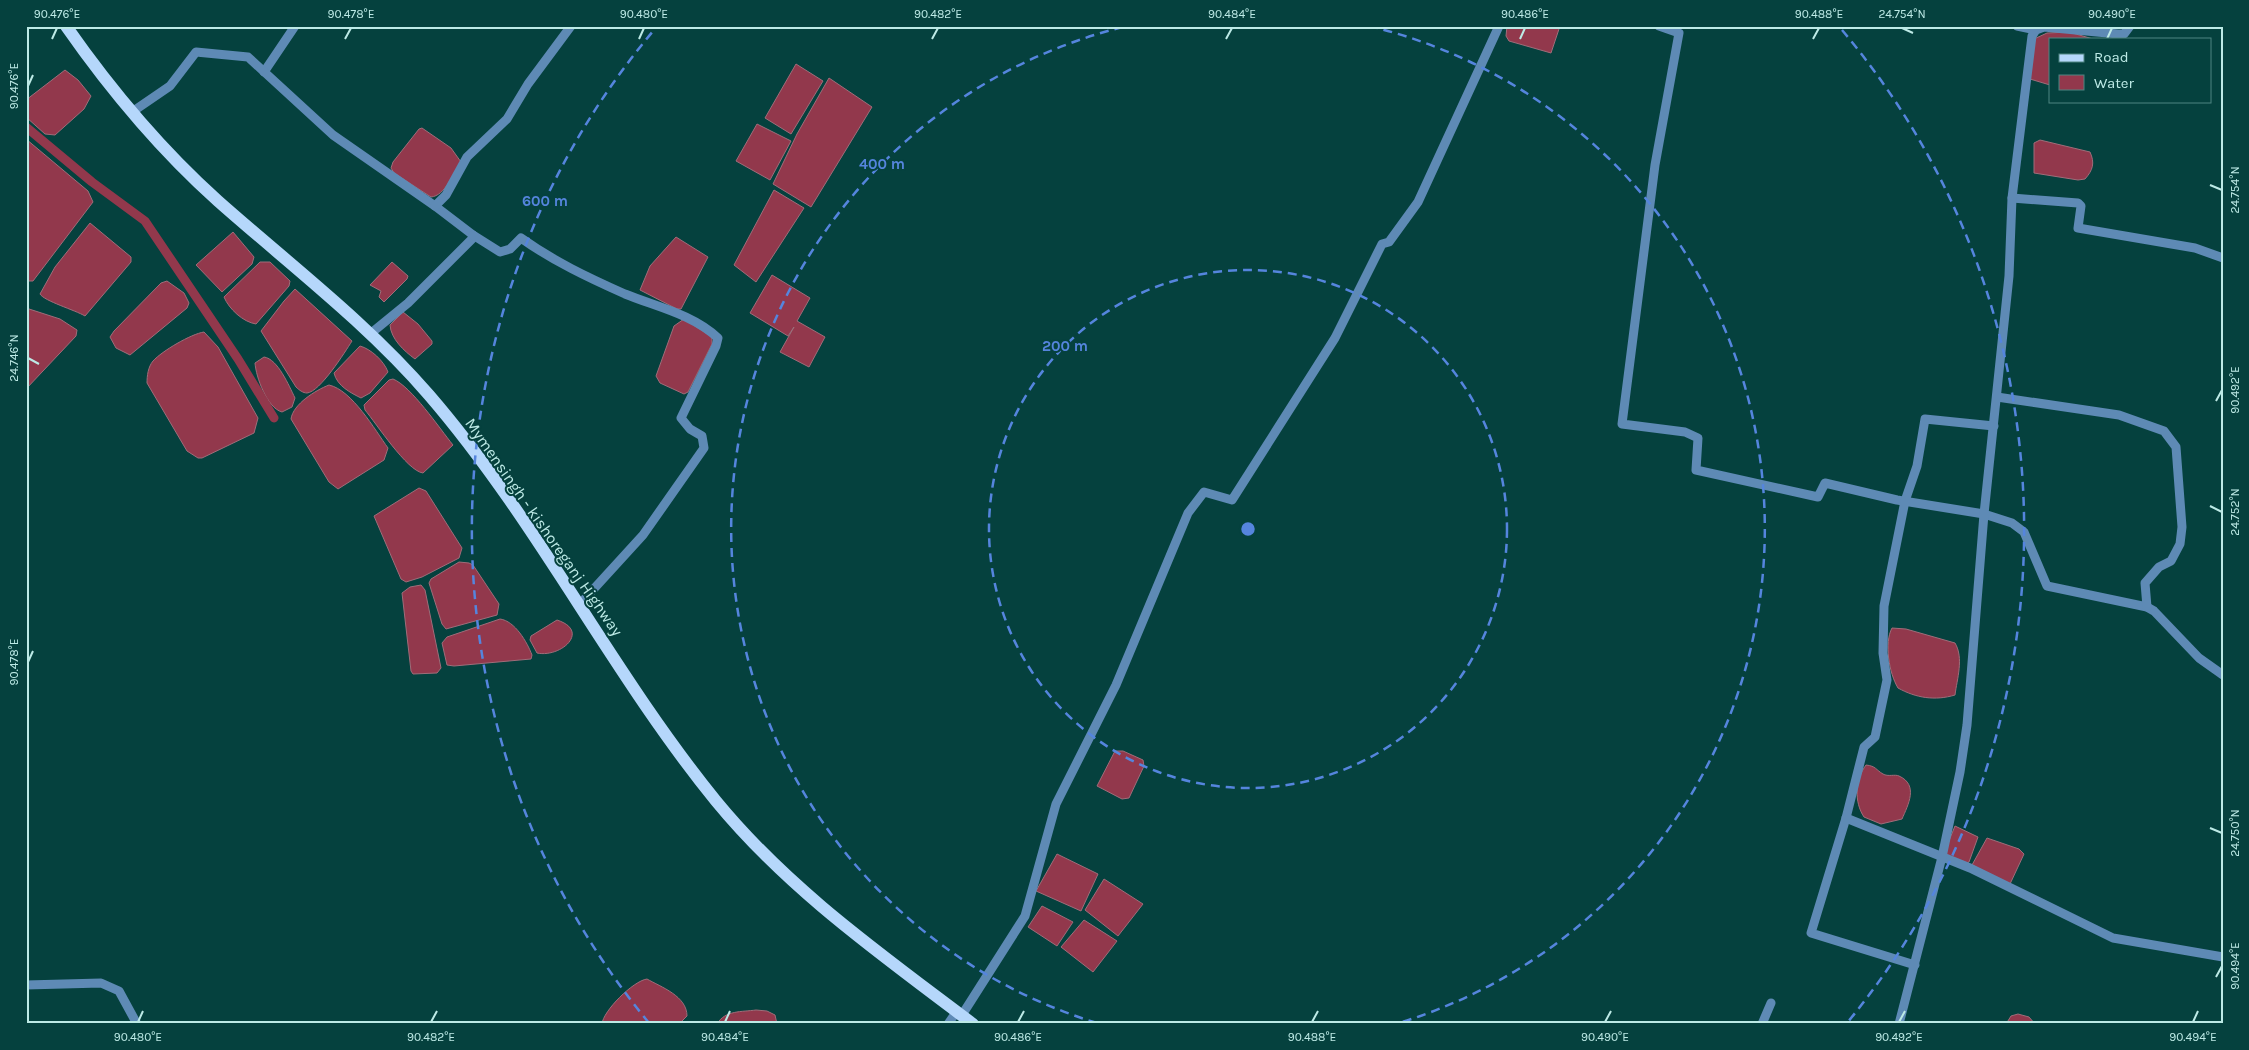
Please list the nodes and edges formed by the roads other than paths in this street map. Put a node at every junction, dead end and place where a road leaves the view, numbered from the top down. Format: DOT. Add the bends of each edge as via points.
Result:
graph roads {
  1 [pos="66,26"];
  2 [pos="296,26"];
  3 [pos="571,26"];
  4 [pos="1499,26"];
  5 [pos="1659,26"];
  6 [pos="2016,26"];
  7 [pos="2130,26"];
  8 [pos="2036,30"];
  9 [pos="264,72"];
  10 [pos="132,112"];
  11 [pos="2012,198"];
  12 [pos="435,206"];
  13 [pos="473,235"];
  14 [pos="2223,258"];
  15 [pos="370,334"];
  16 [pos="1997,397"];
  17 [pos="1994,426"];
  18 [pos="1905,501"];
  19 [pos="1984,514"];
  20 [pos="580,604"];
  21 [pos="2147,607"];
  22 [pos="2223,675"];
  23 [pos="1846,818"];
  24 [pos="1942,857"];
  25 [pos="2223,957"];
  26 [pos="1915,965"];
  27 [pos="26,985"];
  28 [pos="1771,1003"];
  29 [pos="959,1013"];
  30 [pos="137,1024"];
  31 [pos="948,1024"];
  32 [pos="973,1024"];
  33 [pos="1762,1024"];
  34 [pos="1899,1024"];
  1 -- 10 [label="main road, Mymensingh - kishoreganj Highway" via="101,76"];
  2 -- 9 [label="street"];
  3 -- 12 [label="street" via="528,84 507,119 467,157 446,195"];
  4 -- 29 [label="street" via="1418,202 1389,242 1382,244 1335,338 1232,500 1204,492 1188,513 1116,685 1056,804 1025,916"];
  5 -- 18 [label="street" via="1679,33 1656,165 1622,424 1685,432 1698,438 1696,470 1818,497 1824,483"];
  6 -- 8 [label="street"];
  7 -- 8 [label="street" via="2124,34 2054,27"];
  8 -- 11 [label="street" via="2026,71"];
  9 -- 10 [label="street" via="248,57 196,52 170,86"];
  9 -- 12 [label="street" via="333,135"];
  10 -- 15 [label="main road, Mymensingh - kishoreganj Highway" via="215,198"];
  11 -- 14 [label="street" via="2078,203 2081,206 2078,228 2195,248"];
  11 -- 16 [label="street" via="2009,276"];
  12 -- 13 [label="street"];
  13 -- 15 [label="street" via="408,303"];
  13 -- 20 [label="street" via="500,252 510,249 521,238 546,256 625,294 700,322 718,338 681,418 702,436 704,448 643,535"];
  15 -- 20 [label="main road, Mymensingh - kishoreganj Highway" via="424,390 466,441"];
  16 -- 17 [label="street"];
  16 -- 21 [label="street" via="2119,415 2164,431 2176,446 2182,527 2180,544 2171,561 2159,567 2145,583"];
  17 -- 18 [label="street" via="1925,419 1917,466"];
  17 -- 19 [label="street"];
  18 -- 19 [label="street"];
  18 -- 23 [label="street" via="1884,606 1883,653 1887,680 1874,737 1864,747"];
  19 -- 21 [label="street" via="2012,523 2024,532 2047,586"];
  19 -- 24 [label="street" via="1967,725"];
  20 -- 29 [label="main road, Mymensingh - kishoreganj Highway" via="652,715 750,840 826,912"];
  21 -- 22 [label="street" via="2199,658"];
  23 -- 24 [label="street"];
  23 -- 26 [label="street" via="1811,932"];
  24 -- 25 [label="street" via="2113,938"];
  24 -- 26 [label="street"];
  26 -- 34 [label="street"];
  27 -- 30 [label="street" via="101,983 118,991"];
  28 -- 33 [label="street"];
  29 -- 31 [label="street"];
  29 -- 32 [label="main road, Mymensingh - kishoreganj Highway"];
}
